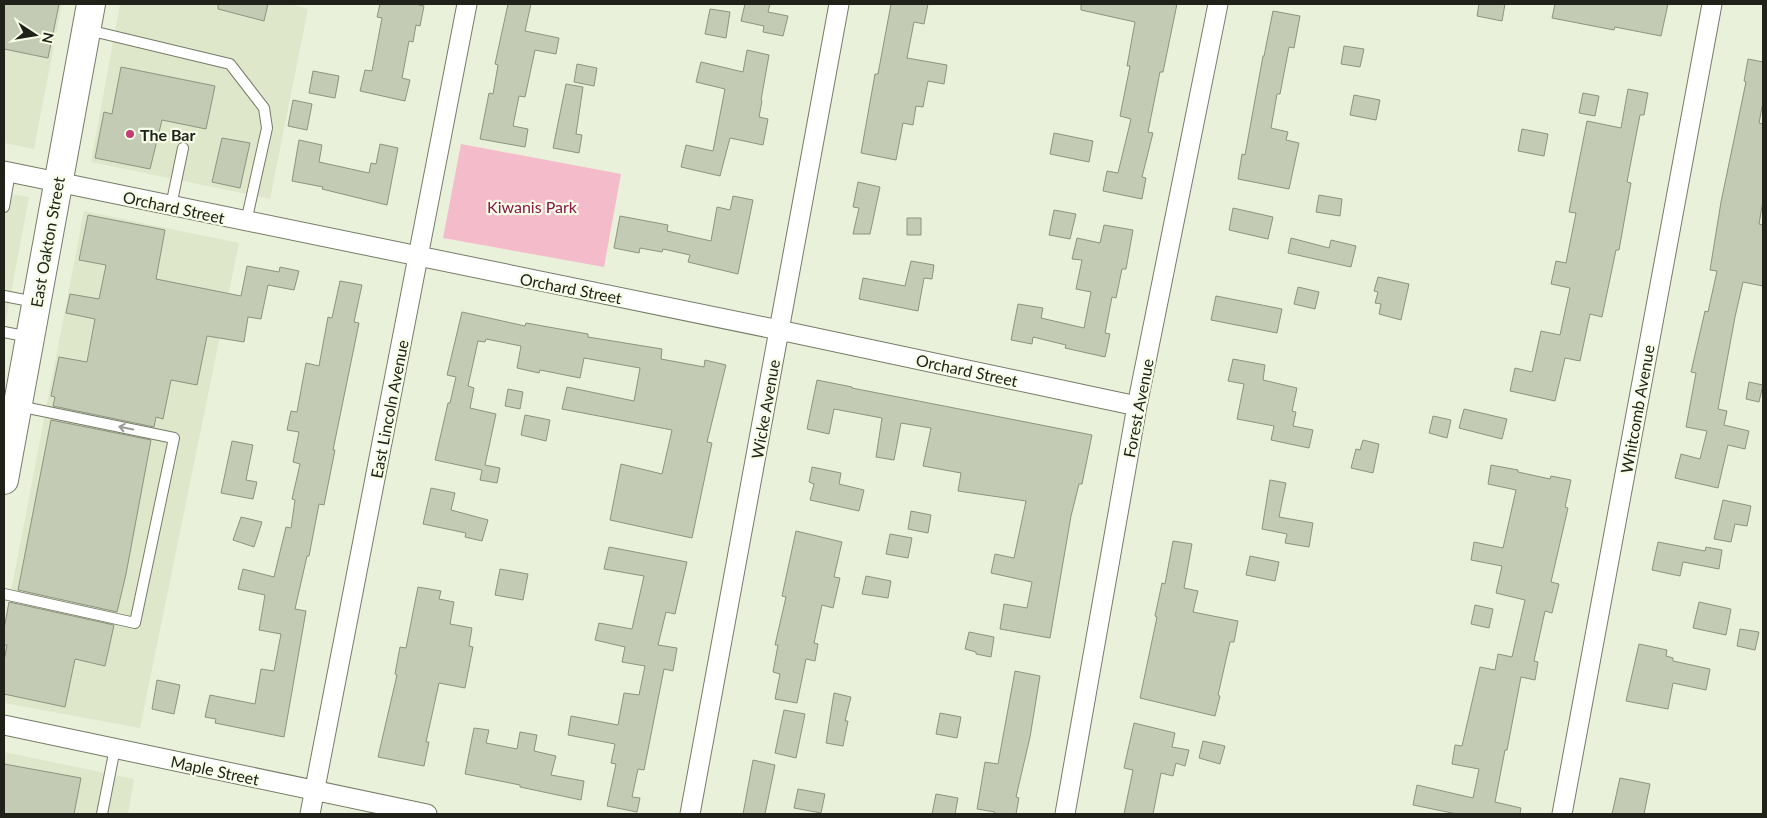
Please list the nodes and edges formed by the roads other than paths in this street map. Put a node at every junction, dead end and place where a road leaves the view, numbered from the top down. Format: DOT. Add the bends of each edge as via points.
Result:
graph roads {
  1 [pos="91,4"];
  2 [pos="467,4"];
  3 [pos="839,4"];
  4 [pos="1218,4"];
  5 [pos="1712,4"];
  6 [pos="87,30"];
  7 [pos="182,148"];
  8 [pos="7,172"];
  9 [pos="58,183"];
  10 [pos="171,206"];
  11 [pos="4,207"];
  12 [pos="246,222"];
  13 [pos="418,257"];
  14 [pos="4,296"];
  15 [pos="36,302"];
  16 [pos="779,330"];
  17 [pos="4,332"];
  18 [pos="30,337"];
  19 [pos="10,404"];
  20 [pos="1137,406"];
  21 [pos="6,452"];
  22 [pos="4,480"];
  23 [pos="4,594"];
  24 [pos="4,725"];
  25 [pos="115,748"];
  26 [pos="314,790"];
  27 [pos="102,814"];
  28 [pos="310,814"];
  29 [pos="427,814"];
  30 [pos="690,814"];
  31 [pos="1065,814"];
  32 [pos="1562,814"];
  1 -- 6 [label="main road, East Oakton Street"];
  2 -- 13 [label="street, East Lincoln Avenue"];
  3 -- 16 [label="street, Wicke Avenue"];
  4 -- 20 [label="street, Forest Avenue"];
  5 -- 32 [label="street, Whitcomb Avenue"];
  6 -- 9 [label="main road, East Oakton Street"];
  6 -- 12 [label="lane" via="230,64 264,108 267,128"];
  7 -- 10 [label="lane"];
  8 -- 9 [label="street, Orchard Street"];
  8 -- 11 [label="lane"];
  9 -- 10 [label="street, Orchard Street"];
  9 -- 15 [label="main road, East Oakton Street"];
  10 -- 12 [label="street, Orchard Street"];
  12 -- 13 [label="street, Orchard Street"];
  13 -- 16 [label="street, Orchard Street"];
  13 -- 26 [label="street, East Lincoln Avenue"];
  14 -- 15 [label="lane"];
  15 -- 18 [label="main road, East Oakton Street"];
  16 -- 20 [label="street, Orchard Street"];
  16 -- 30 [label="street, Wicke Avenue"];
  17 -- 18 [label="lane"];
  18 -- 19 [label="main road, East Oakton Street"];
  19 -- 21 [label="main road, East Oakton Street"];
  23 -- 19 [label="lane, one-way" via="135,623 174,438"];
  20 -- 31 [label="street, Forest Avenue"];
  21 -- 22 [label="main road, East Oakton Street"];
  24 -- 25 [label="street, Maple Street"];
  25 -- 26 [label="street, Maple Street"];
  25 -- 27 [label="lane"];
  26 -- 28 [label="street, East Lincoln Avenue"];
  26 -- 29 [label="street, Maple Street"];
}
